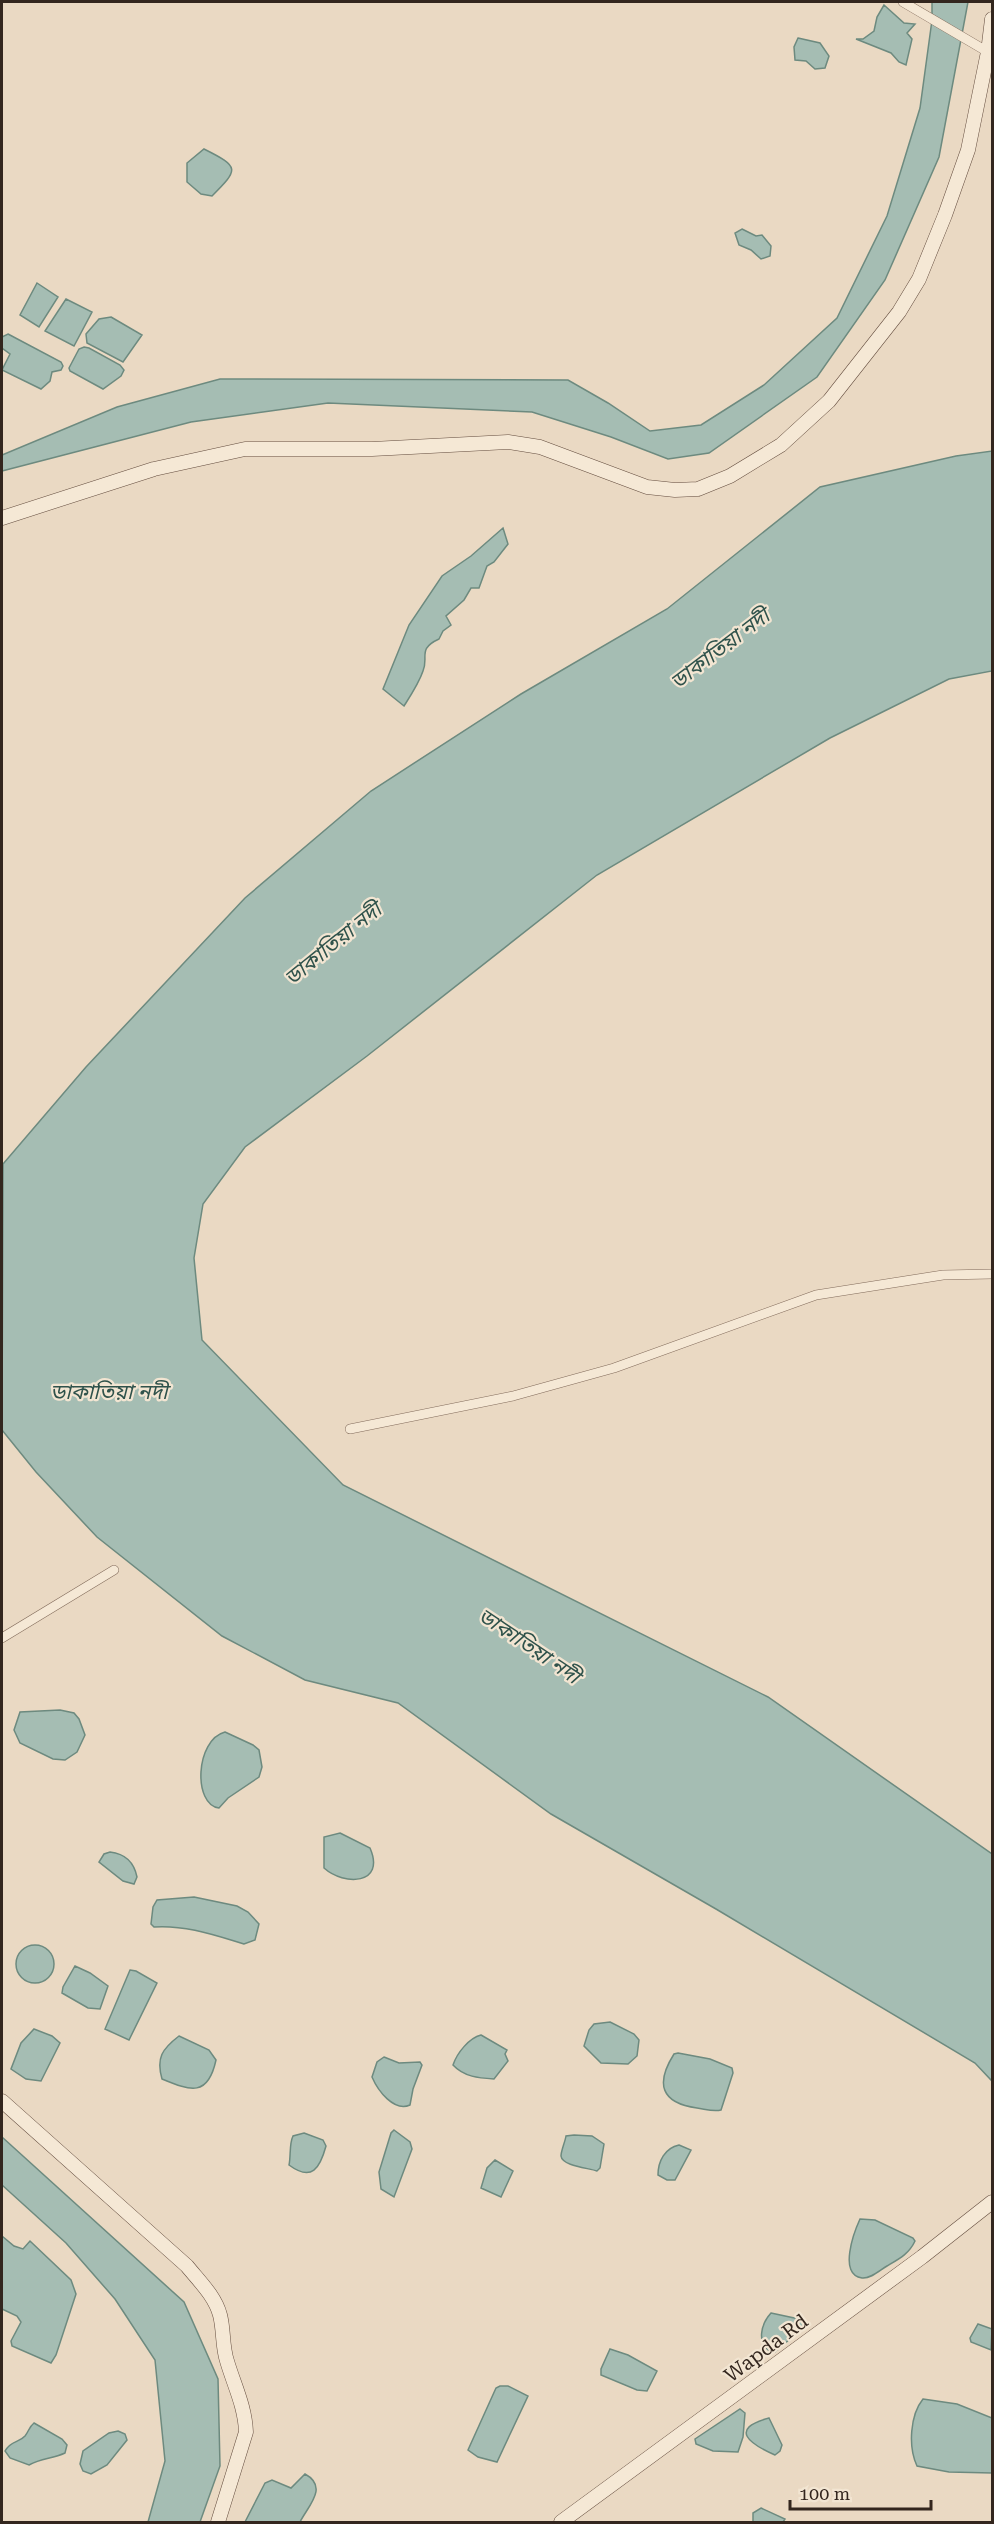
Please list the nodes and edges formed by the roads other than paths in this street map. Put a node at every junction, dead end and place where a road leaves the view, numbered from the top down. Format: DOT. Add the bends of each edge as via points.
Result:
graph roads {
  1 [pos="903,2"];
  2 [pos="993,19"];
  3 [pos="988,52"];
  4 [pos="2,518"];
  5 [pos="993,1274"];
  6 [pos="350,1429"];
  7 [pos="114,1570"];
  8 [pos="2,1638"];
  9 [pos="2,2101"];
  10 [pos="993,2202"];
  11 [pos="218,2523"];
  12 [pos="561,2523"];
  1 -- 3 [label="street"];
  2 -- 3 [label="main road"];
  3 -- 4 [label="main road" via="968,150 919,279 899,312 829,401 781,445 730,476 698,489 647,487 540,447 508,442 372,449 245,449 154,469"];
  5 -- 6 [label="street" via="944,1275 816,1295 614,1368 513,1396"];
  7 -- 8 [label="street"];
  9 -- 11 [label="main road" via="187,2265 211,2296 220,2316 227,2362 246,2424"];
  10 -- 12 [label="main road, Wapda Rd"];
}
